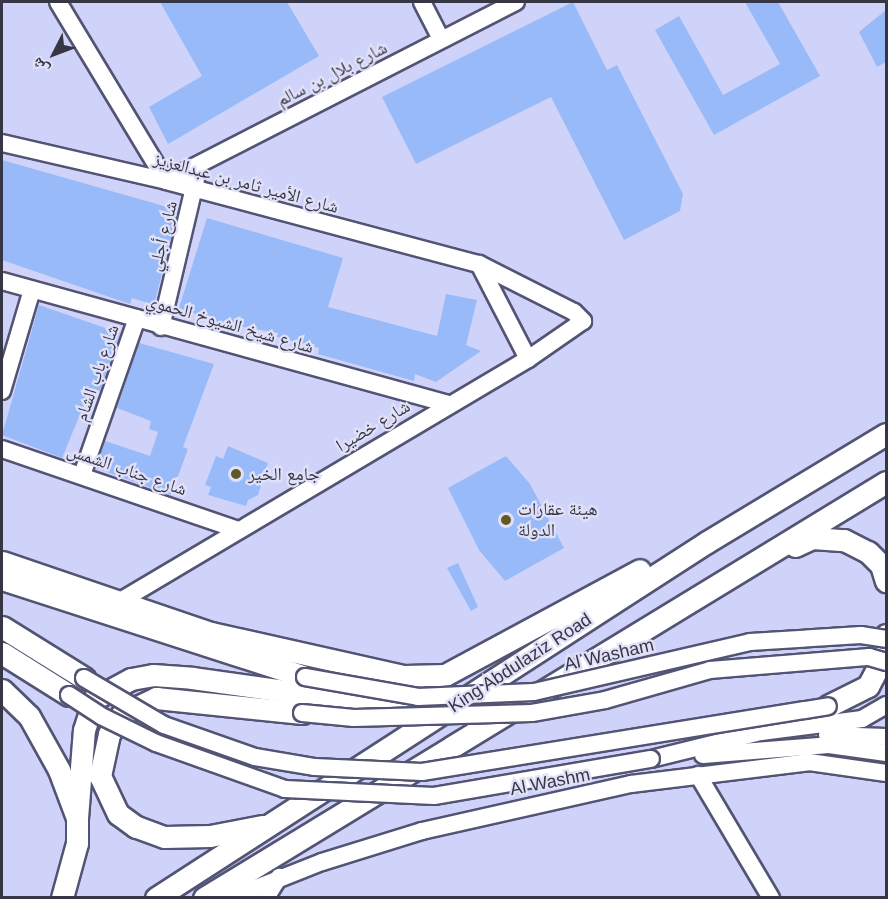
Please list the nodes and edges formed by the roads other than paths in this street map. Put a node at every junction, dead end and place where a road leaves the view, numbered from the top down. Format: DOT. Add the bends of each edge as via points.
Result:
graph roads {
  1 [pos="58,2"];
  2 [pos="422,2"];
  3 [pos="516,2"];
  4 [pos="441,39"];
  5 [pos="2,143"];
  6 [pos="200,164"];
  7 [pos="166,181"];
  8 [pos="195,190"];
  9 [pos="479,264"];
  10 [pos="2,281"];
  11 [pos="32,290"];
  12 [pos="137,318"];
  13 [pos="583,321"];
  14 [pos="161,327"];
  15 [pos="528,359"];
  16 [pos="2,391"];
  17 [pos="448,404"];
  18 [pos="886,434"];
  19 [pos="2,449"];
  20 [pos="82,475"];
  21 [pos="886,482"];
  22 [pos="239,530"];
  23 [pos="707,542"];
  24 [pos="2,562"];
  25 [pos="745,569"];
  26 [pos="2,579"];
  27 [pos="886,581"];
  28 [pos="121,601"];
  29 [pos="2,627"];
  30 [pos="886,637"];
  31 [pos="2,653"];
  32 [pos="886,662"];
  33 [pos="305,677"];
  34 [pos="84,678"];
  35 [pos="2,690"];
  36 [pos="69,695"];
  37 [pos="418,697"];
  38 [pos="886,705"];
  39 [pos="828,706"];
  40 [pos="302,713"];
  41 [pos="886,736"];
  42 [pos="886,753"];
  43 [pos="651,759"];
  44 [pos="886,773"];
  45 [pos="698,775"];
  46 [pos="77,818"];
  47 [pos="274,823"];
  48 [pos="279,877"];
  49 [pos="62,897"];
  50 [pos="156,897"];
  51 [pos="204,897"];
  52 [pos="231,897"];
  53 [pos="266,897"];
  54 [pos="771,897"];
  1 -- 7 [label="street"];
  2 -- 4 [label="street"];
  3 -- 4 [label="street, شارع بلال بن سالم"];
  4 -- 6 [label="street, شارع بلال بن سالم"];
  5 -- 7 [label="street, شارع الأمير ثامر بن عبدالعزيز"];
  6 -- 7 [label="street, شارع بلال بن سالم"];
  6 -- 8 [label="street, شارع أجلي"];
  7 -- 8 [label="street, شارع الأمير ثامر بن عبدالعزيز"];
  8 -- 9 [label="street, شارع الأمير ثامر بن عبدالعزيز"];
  8 -- 14 [label="street, شارع أجلي"];
  9 -- 13 [label="street, شارع الأمير ثامر بن عبدالعزيز" via="574,312"];
  9 -- 15 [label="street"];
  10 -- 11 [label="street, شارع شيخ الشيوخ الحموي"];
  11 -- 12 [label="street, شارع شيخ الشيوخ الحموي"];
  11 -- 16 [label="street"];
  12 -- 14 [label="street, شارع شيخ الشيوخ الحموي"];
  12 -- 20 [label="street, شارع باب الشام"];
  13 -- 15 [label="street, شارع خضيرا"];
  14 -- 17 [label="street, شارع شيخ الشيوخ الحموي"];
  15 -- 17 [label="street, شارع خضيرا"];
  17 -- 22 [label="street, شارع خضيرا"];
  18 -- 23 [label="main road, King Abdulaziz Road"];
  19 -- 20 [label="street, شارع جناب الشمس"];
  20 -- 22 [label="street, شارع جناب الشمس"];
  21 -- 25 [label="main road, King Abdulaziz Road"];
  22 -- 28 [label="street, شارع خضيرا"];
  23 -- 28 [label="main road" via="643,568 445,675 404,676 327,662 211,633"];
  23 -- 47 [label="main road, King Abdulaziz Road"];
  24 -- 28 [label="main road"];
  25 -- 27 [label="main road" via="812,538 844,540 868,552 881,565"];
  25 -- 51 [label="main road, King Abdulaziz Road"];
  26 -- 33 [label="main road"];
  29 -- 34 [label="main road"];
  30 -- 37 [label="street, Al Washam, bridge" via="750,642 534,692"];
  30 -- 39 [label="main road" via="878,667 867,686"];
  31 -- 36 [label="main road"];
  32 -- 40 [label="street, bridge" via="869,657 710,670 606,700 532,713 354,718"];
  33 -- 37 [label="street, Al Washam, bridge"];
  34 -- 39 [label="street, bridge" via="164,725 255,757 315,767 422,772"];
  35 -- 46 [label="main road" via="29,716 59,770"];
  36 -- 43 [label="street, bridge" via="156,743 285,789 434,796"];
  37 -- 46 [label="main road" via="355,701 192,678 153,675 131,679 94,699 84,730"];
  38 -- 43 [label="street" via="862,720 761,732"];
  40 -- 47 [label="main road" via="156,698 122,714 103,754 100,776 107,794 118,814 136,827 164,837 210,836"];
  41 -- 43 [label="street" via="842,732"];
  42 -- 43 [label="street" via="829,745"];
  44 -- 45 [label="street, Al Washm" via="809,762"];
  45 -- 48 [label="street, Al Washm" via="631,784 491,813"];
  45 -- 54 [label="street"];
  46 -- 49 [label="main road" via="77,843"];
  47 -- 50 [label="main road, King Abdulaziz Road"];
  48 -- 52 [label="street, Al Washm"];
  48 -- 53 [label="street"];
}
